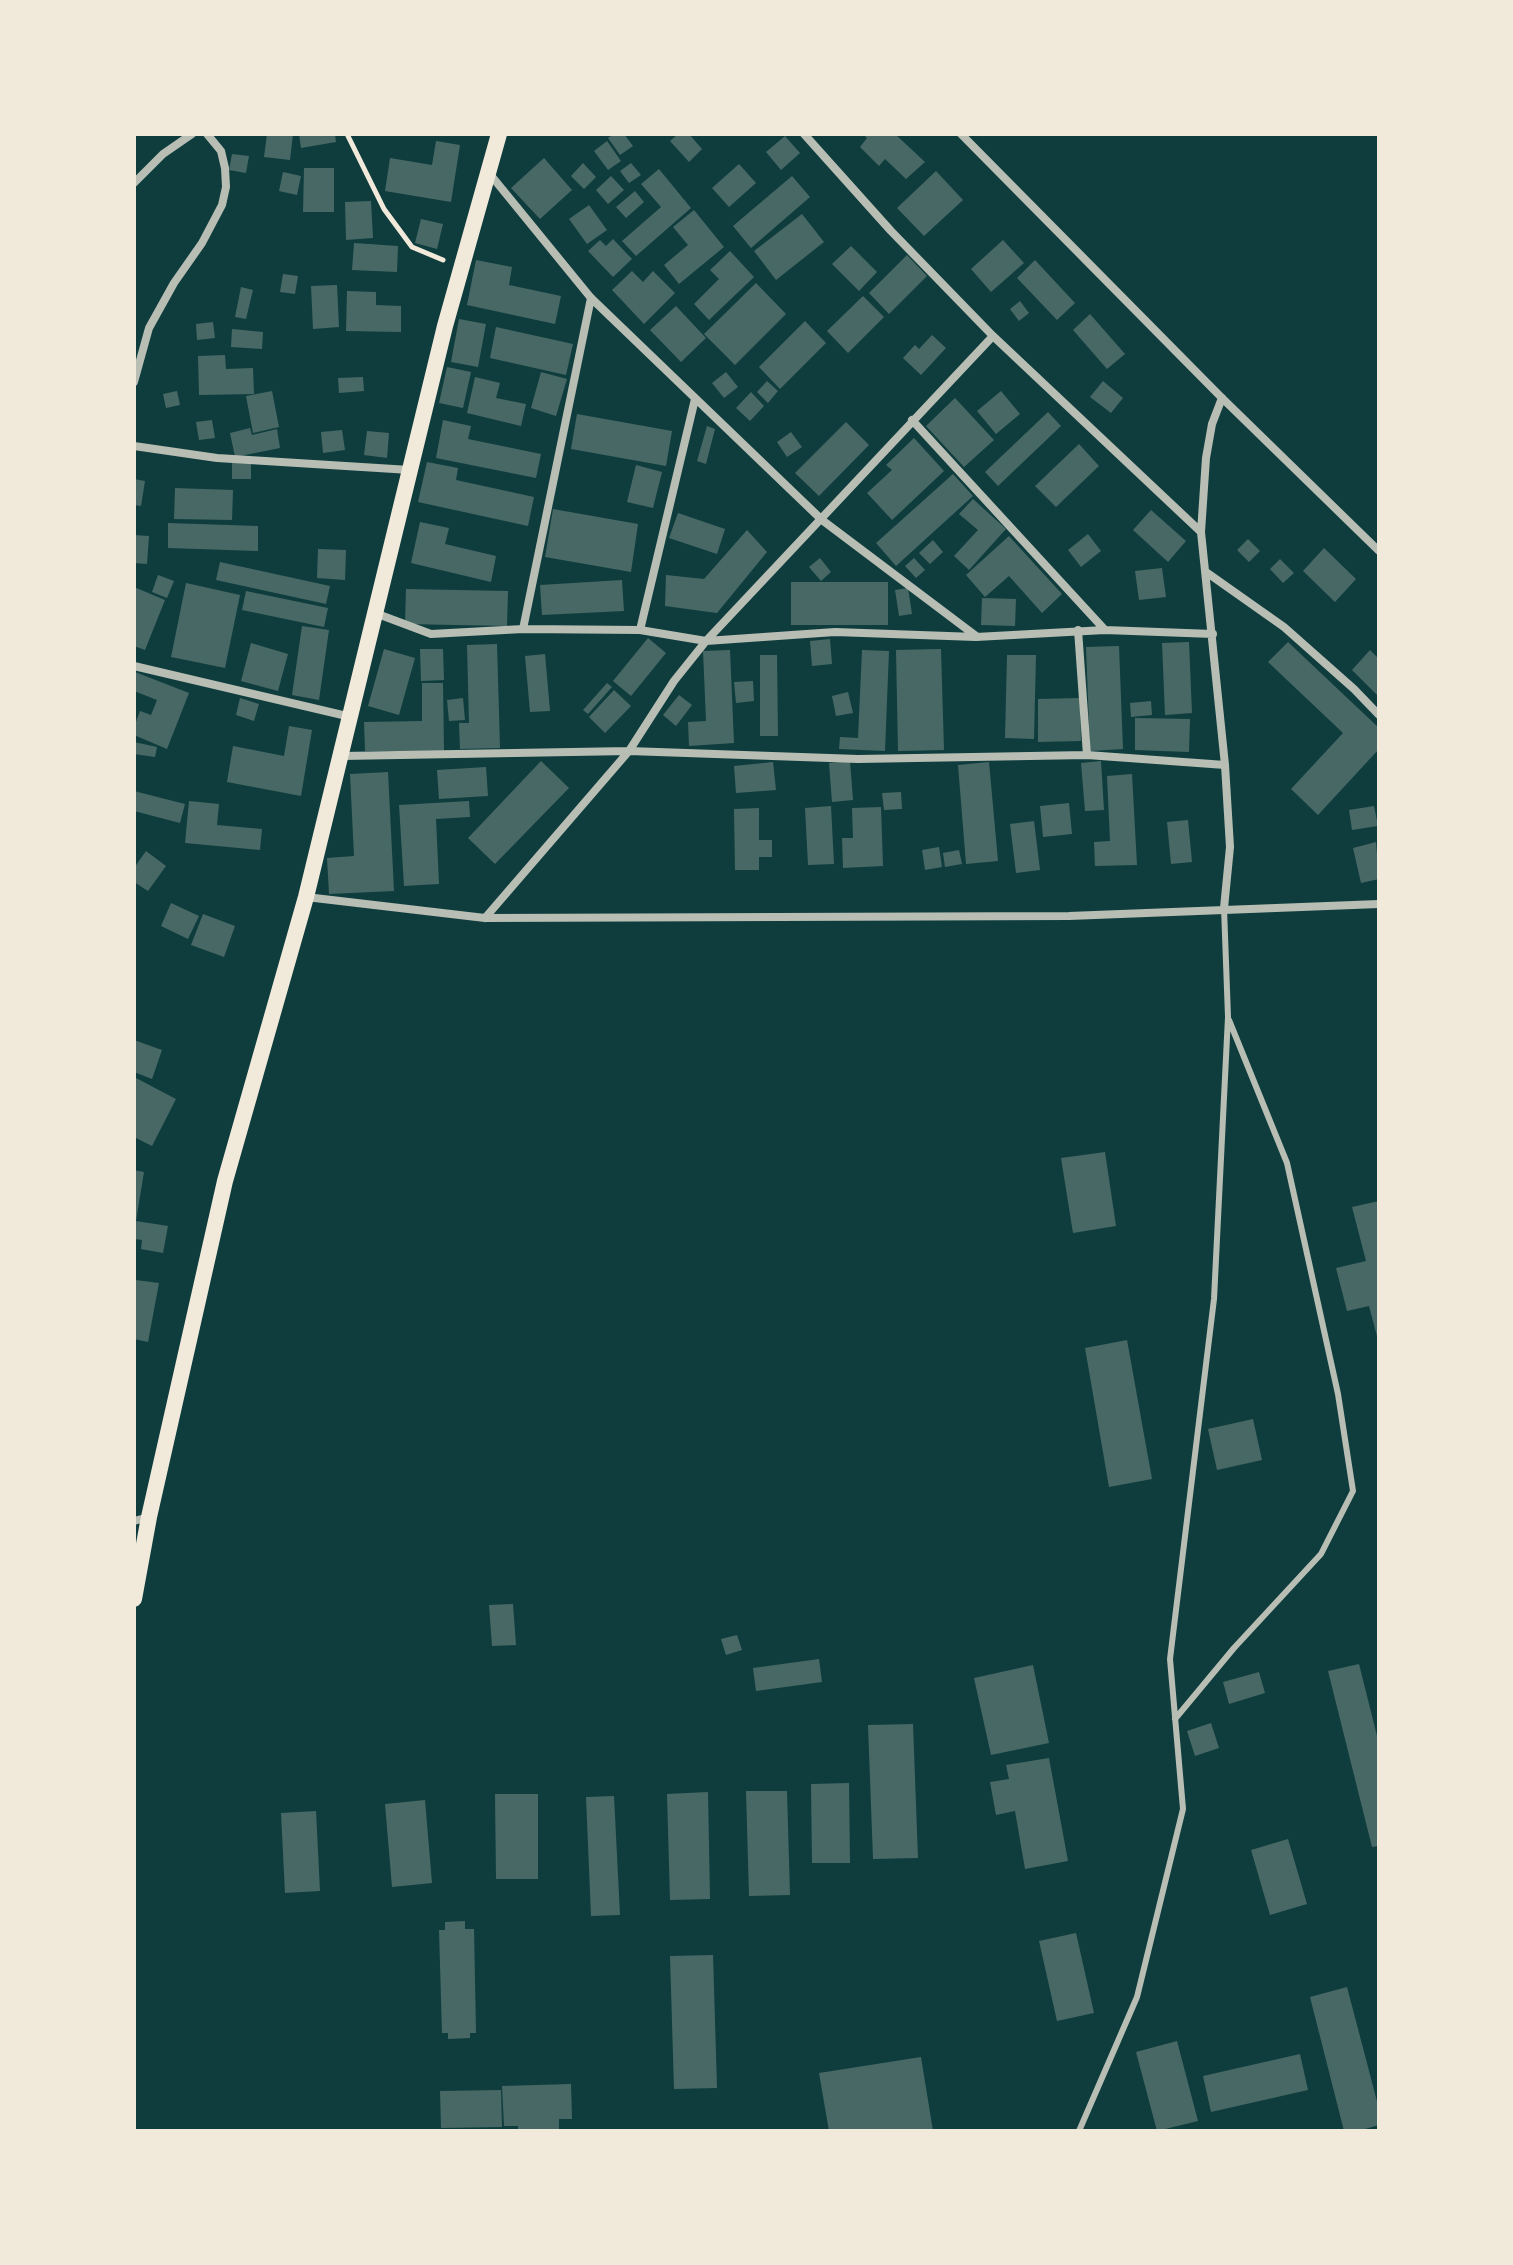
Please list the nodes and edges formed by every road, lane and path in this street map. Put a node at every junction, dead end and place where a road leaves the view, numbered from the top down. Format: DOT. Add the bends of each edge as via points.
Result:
graph roads {
  1 [pos="192,134"];
  2 [pos="207,134"];
  3 [pos="347,134"];
  4 [pos="499,134"];
  5 [pos="804,134"];
  6 [pos="961,134"];
  7 [pos="489,172"];
  8 [pos="134,183"];
  9 [pos="463,269"];
  10 [pos="591,298"];
  11 [pos="993,336"];
  12 [pos="134,382"];
  13 [pos="1222,398"];
  14 [pos="695,399"];
  15 [pos="912,420"];
  16 [pos="134,446"];
  17 [pos="411,470"];
  18 [pos="822,520"];
  19 [pos="1201,532"];
  20 [pos="1379,551"];
  21 [pos="1206,572"];
  22 [pos="374,612"];
  23 [pos="523,629"];
  24 [pos="640,630"];
  25 [pos="1078,630"];
  26 [pos="1105,630"];
  27 [pos="1213,634"];
  28 [pos="976,637"];
  29 [pos="706,641"];
  30 [pos="134,666"];
  31 [pos="1379,715"];
  32 [pos="352,717"];
  33 [pos="629,751"];
  34 [pos="1087,755"];
  35 [pos="342,756"];
  36 [pos="1225,765"];
  37 [pos="306,897"];
  38 [pos="1379,904"];
  39 [pos="1224,908"];
  40 [pos="485,918"];
  41 [pos="1228,1017"];
  42 [pos="142,1519"];
  43 [pos="134,1599"];
  44 [pos="1175,1719"];
  45 [pos="1079,2131"];
  1 -- 8 [label="street"];
  2 -- 12 [label="street" via="221,151 225,168 222,205 149,328"];
  3 -- 9 [label="path" via="384,209 412,247"];
  4 -- 7 [label="main road"];
  5 -- 11 [label="street"];
  6 -- 13 [label="street"];
  7 -- 9 [label="main road"];
  7 -- 10 [label="street"];
  9 -- 17 [label="main road"];
  10 -- 14 [label="street"];
  10 -- 23 [label="street"];
  11 -- 15 [label="street"];
  11 -- 19 [label="street"];
  13 -- 19 [label="street" via="1206,458"];
  13 -- 20 [label="street"];
  14 -- 18 [label="street"];
  14 -- 24 [label="street"];
  15 -- 18 [label="street"];
  15 -- 26 [label="street"];
  16 -- 17 [label="street" via="217,458"];
  17 -- 22 [label="main road"];
  18 -- 28 [label="street"];
  18 -- 29 [label="street"];
  19 -- 21 [label="street"];
  21 -- 27 [label="street"];
  21 -- 31 [label="street" via="1284,627"];
  22 -- 23 [label="street" via="431,634"];
  22 -- 32 [label="main road"];
  23 -- 24 [label="street"];
  24 -- 29 [label="street"];
  25 -- 26 [label="street"];
  25 -- 28 [label="street"];
  25 -- 34 [label="street"];
  26 -- 27 [label="street"];
  27 -- 36 [label="street"];
  28 -- 29 [label="street" via="835,632"];
  29 -- 33 [label="street"];
  30 -- 32 [label="street"];
  32 -- 35 [label="main road"];
  33 -- 34 [label="street" via="858,759"];
  33 -- 35 [label="street"];
  33 -- 40 [label="street"];
  34 -- 36 [label="street"];
  35 -- 37 [label="main road"];
  36 -- 39 [label="street" via="1230,847"];
  37 -- 40 [label="street"];
  37 -- 42 [label="main road" via="225,1181"];
  38 -- 39 [label="street"];
  39 -- 40 [label="street" via="1069,916"];
  39 -- 41 [label="lane"];
  41 -- 44 [label="lane" via="1214,1299 1170,1659"];
  41 -- 44 [label="lane" via="1287,1163 1338,1394 1353,1491 1321,1554"];
  42 -- 43 [label="main road"];
  44 -- 45 [label="lane" via="1183,1809 1137,1997"];
}
